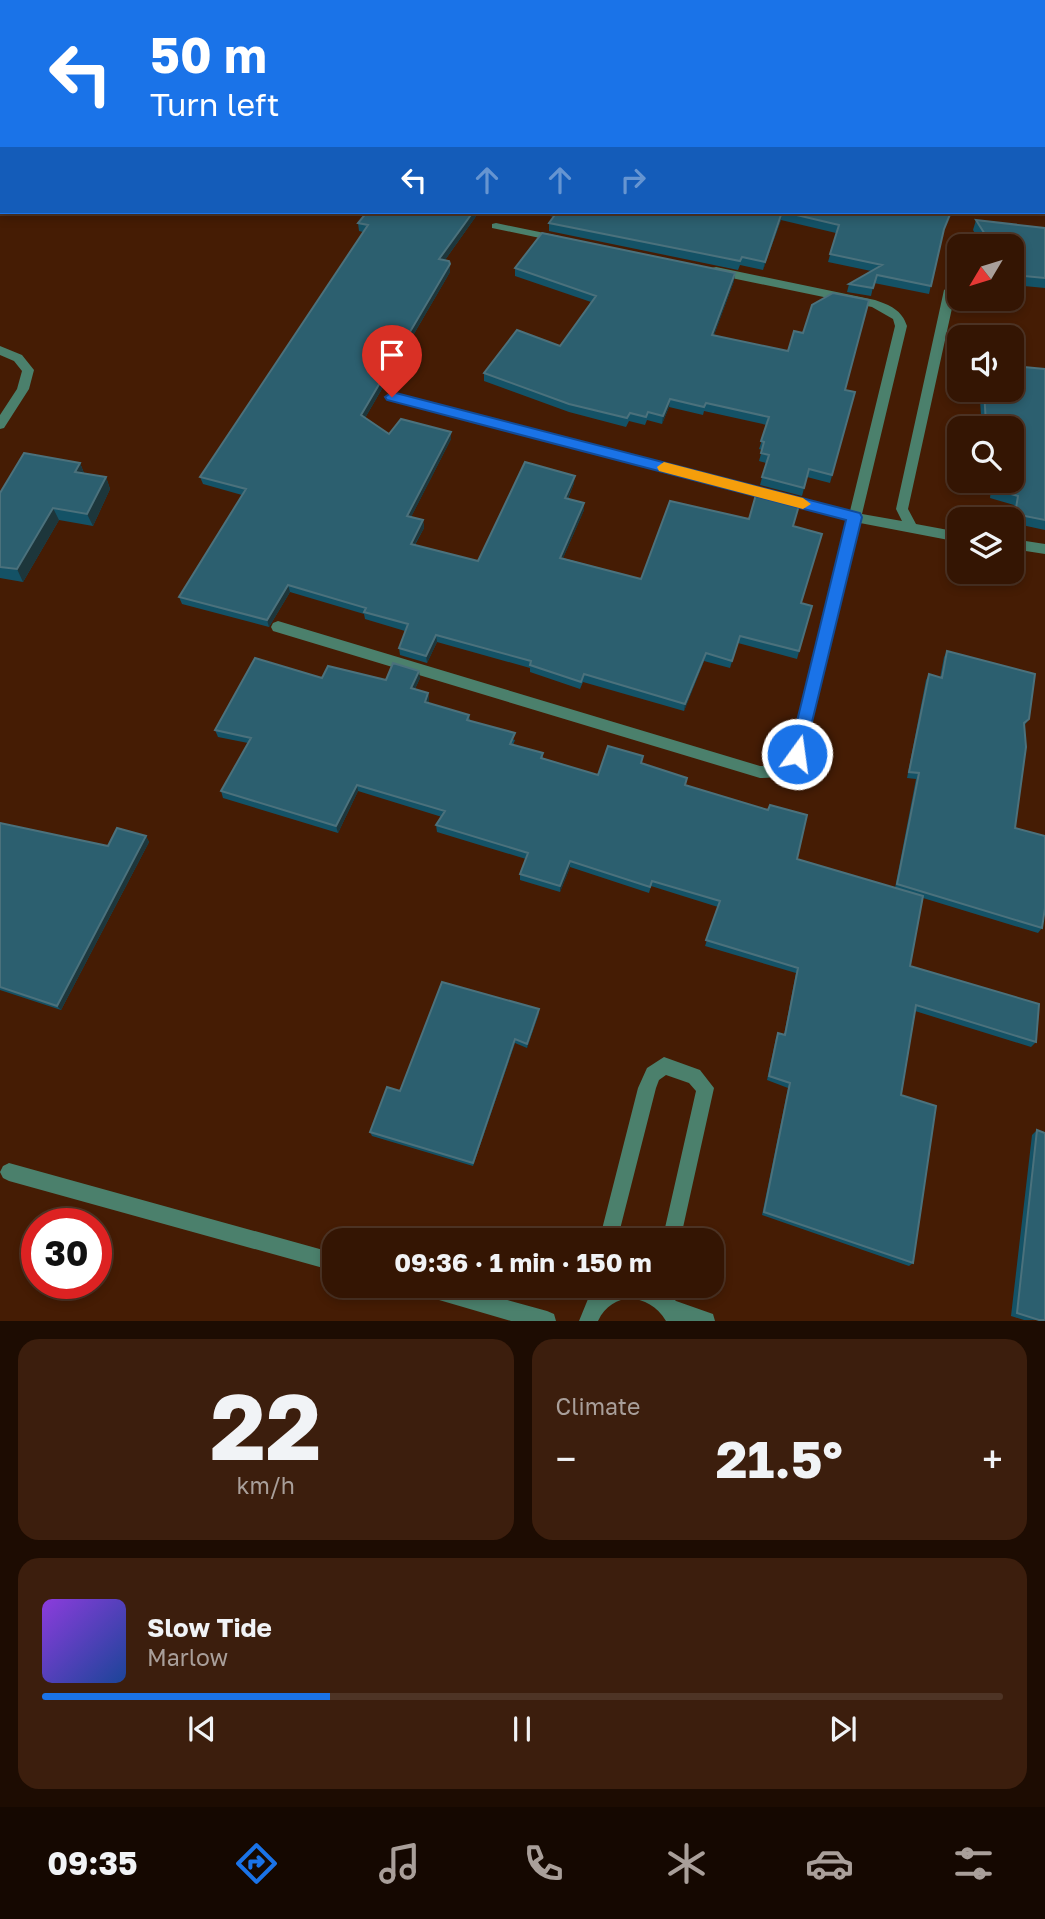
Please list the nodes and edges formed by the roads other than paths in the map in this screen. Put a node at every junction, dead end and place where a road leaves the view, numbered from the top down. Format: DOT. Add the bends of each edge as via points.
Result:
graph roads {
  1 [pos="496,226"];
  2 [pos="578,242"];
  3 [pos="699,268"];
  4 [pos="947,304"];
  5 [pos="0,350"];
  6 [pos="392,397"];
  7 [pos="0,425"];
  8 [pos="855,517"];
  9 [pos="913,530"];
  10 [pos="947,535"];
  11 [pos="1024,546"];
  12 [pos="1045,549"];
  13 [pos="278,627"];
  14 [pos="9,1172"];
  15 [pos="611,1228"];
  16 [pos="674,1228"];
  17 [pos="322,1259"];
  18 [pos="465,1298"];
  19 [pos="594,1298"];
  20 [pos="602,1298"];
  21 [pos="664,1298"];
  22 [pos="675,1315"];
  23 [pos="589,1316"];
  24 [pos="547,1321"];
  25 [pos="706,1321"];
  1 -- 2 [label="street"];
  3 -- 8 [label="street" via="875,304 900,318"];
  4 -- 9 [label="street" via="902,509"];
  5 -- 7 [label="street" via="18,358 28,370 23,389"];
  6 -- 8 [label="street"];
  8 -- 9 [label="street"];
  8 -- 13 [label="street" via="797,754 791,766 777,772 760,772"];
  9 -- 10 [label="street"];
  11 -- 12 [label="street"];
  14 -- 17 [label="street"];
  15 -- 16 [label="street" via="647,1088 653,1074 664,1066 694,1076 705,1088"];
  18 -- 24 [label="street"];
  19 -- 23 [label="street"];
  20 -- 23 [label="street"];
  21 -- 22 [label="street"];
  22 -- 25 [label="street"];
}
